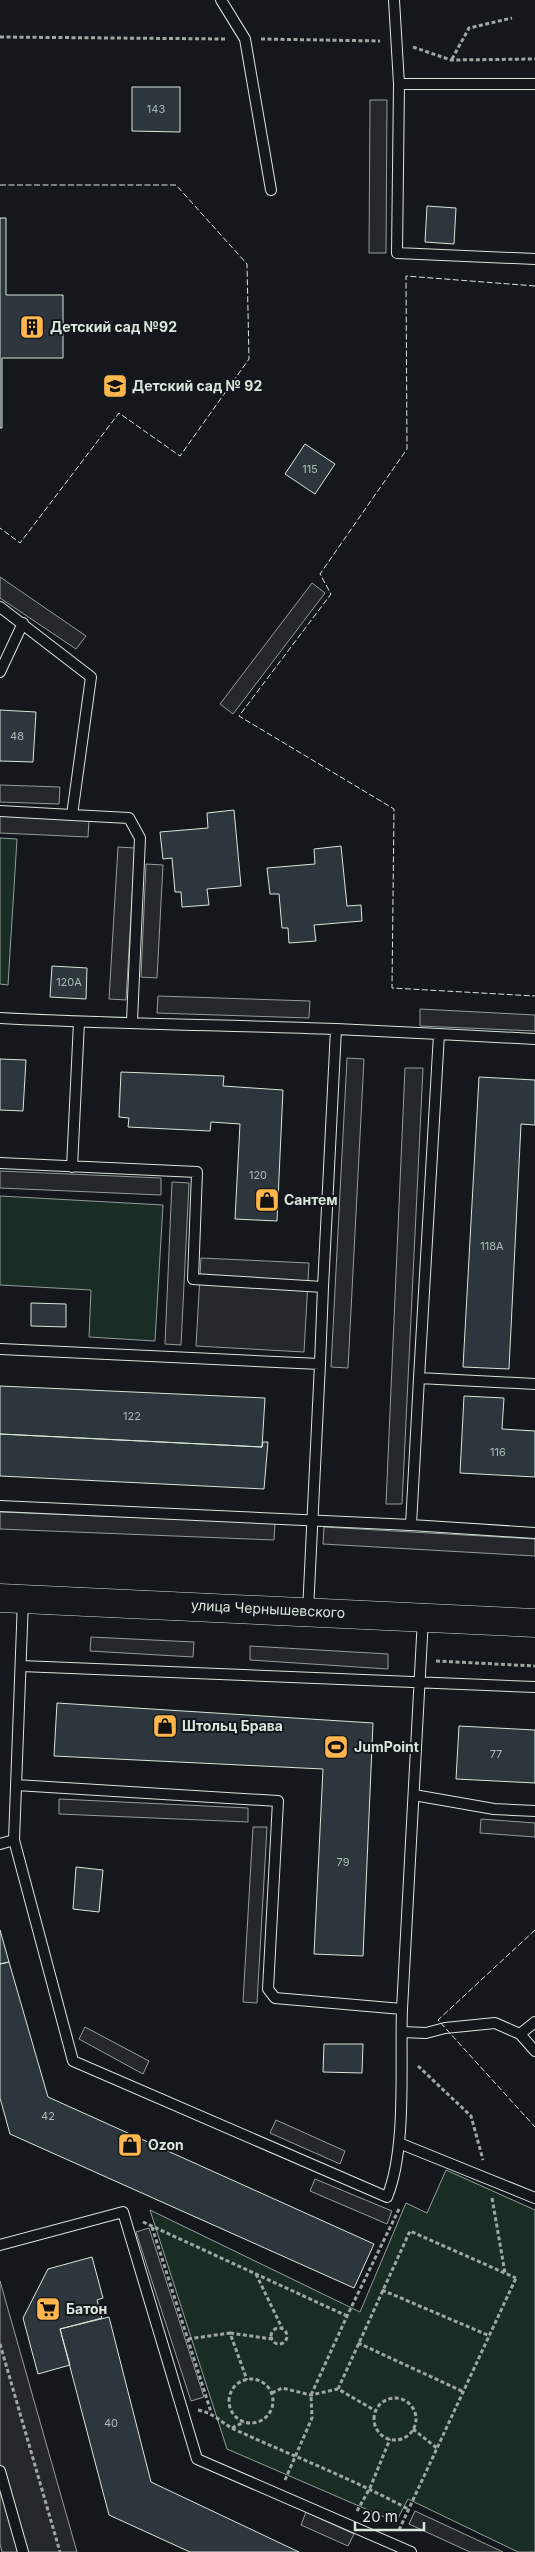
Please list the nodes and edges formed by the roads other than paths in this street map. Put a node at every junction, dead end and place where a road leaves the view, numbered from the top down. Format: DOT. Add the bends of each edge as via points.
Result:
graph roads {
  1 [pos="221,0"];
  2 [pos="394,0"];
  3 [pos="399,84"];
  4 [pos="535,84"];
  5 [pos="271,190"];
  6 [pos="535,259"];
  7 [pos="0,607"];
  8 [pos="22,622"];
  9 [pos="0,672"];
  10 [pos="0,811"];
  11 [pos="72,815"];
  12 [pos="0,1018"];
  13 [pos="132,1021"];
  14 [pos="79,1022"];
  15 [pos="336,1029"];
  16 [pos="439,1034"];
  17 [pos="535,1040"];
  18 [pos="0,1164"];
  19 [pos="72,1167"];
  20 [pos="323,1287"];
  21 [pos="0,1349"];
  22 [pos="320,1364"];
  23 [pos="419,1378"];
  24 [pos="535,1384"];
  25 [pos="0,1506"];
  26 [pos="311,1520"];
  27 [pos="411,1525"];
  28 [pos="535,1533"];
  29 [pos="12,1599"];
  30 [pos="308,1610"];
  31 [pos="423,1617"];
  32 [pos="535,1623"];
  33 [pos="21,1666"];
  34 [pos="419,1681"];
  35 [pos="535,1687"];
  36 [pos="16,1785"];
  37 [pos="414,1795"];
  38 [pos="535,1811"];
  39 [pos="14,1840"];
  40 [pos="0,1844"];
  41 [pos="402,2009"];
  42 [pos="535,2022"];
  43 [pos="402,2032"];
  44 [pos="520,2034"];
  45 [pos="535,2052"];
  46 [pos="398,2143"];
  47 [pos="535,2198"];
  48 [pos="0,2245"];
  49 [pos="0,2471"];
  50 [pos="23,2552"];
  51 [pos="411,2552"];
  1 -- 5 [label="lane" via="245,39"];
  2 -- 3 [label="lane"];
  3 -- 4 [label="lane"];
  3 -- 6 [label="lane" via="397,253"];
  7 -- 8 [label="lane"];
  8 -- 9 [label="lane"];
  8 -- 11 [label="lane" via="91,677"];
  10 -- 11 [label="lane"];
  11 -- 13 [label="lane" via="128,818 140,838"];
  12 -- 14 [label="lane"];
  13 -- 14 [label="lane"];
  13 -- 15 [label="lane"];
  14 -- 19 [label="lane"];
  15 -- 16 [label="lane"];
  15 -- 20 [label="lane"];
  16 -- 17 [label="lane"];
  16 -- 23 [label="lane"];
  18 -- 19 [label="lane"];
  19 -- 20 [label="lane" via="197,1172 193,1279"];
  20 -- 22 [label="lane"];
  21 -- 22 [label="lane"];
  22 -- 26 [label="lane"];
  23 -- 24 [label="lane"];
  23 -- 27 [label="lane"];
  25 -- 26 [label="lane"];
  26 -- 27 [label="lane"];
  26 -- 30 [label="lane"];
  27 -- 28 [label="lane"];
  29 -- 30 [label="main road, улица Чернышевского"];
  29 -- 33 [label="lane"];
  30 -- 31 [label="main road, улица Чернышевского"];
  31 -- 32 [label="main road, улица Чернышевского"];
  31 -- 34 [label="lane"];
  33 -- 34 [label="lane"];
  33 -- 36 [label="lane"];
  34 -- 35 [label="lane"];
  34 -- 37 [label="lane"];
  36 -- 39 [label="lane"];
  36 -- 41 [label="lane" via="278,1801 268,1989 275,1998"];
  37 -- 38 [label="lane" via="494,1809"];
  37 -- 41 [label="lane"];
  39 -- 40 [label="lane"];
  39 -- 46 [label="lane" via="73,2061 387,2197 392,2185"];
  41 -- 43 [label="lane"];
  42 -- 44 [label="lane"];
  43 -- 44 [label="lane" via="426,2033 495,2022"];
  43 -- 46 [label="lane"];
  44 -- 45 [label="lane"];
  46 -- 47 [label="lane"];
  48 -- 51 [label="lane" via="123,2212 197,2459"];
  49 -- 50 [label="lane"];
}
